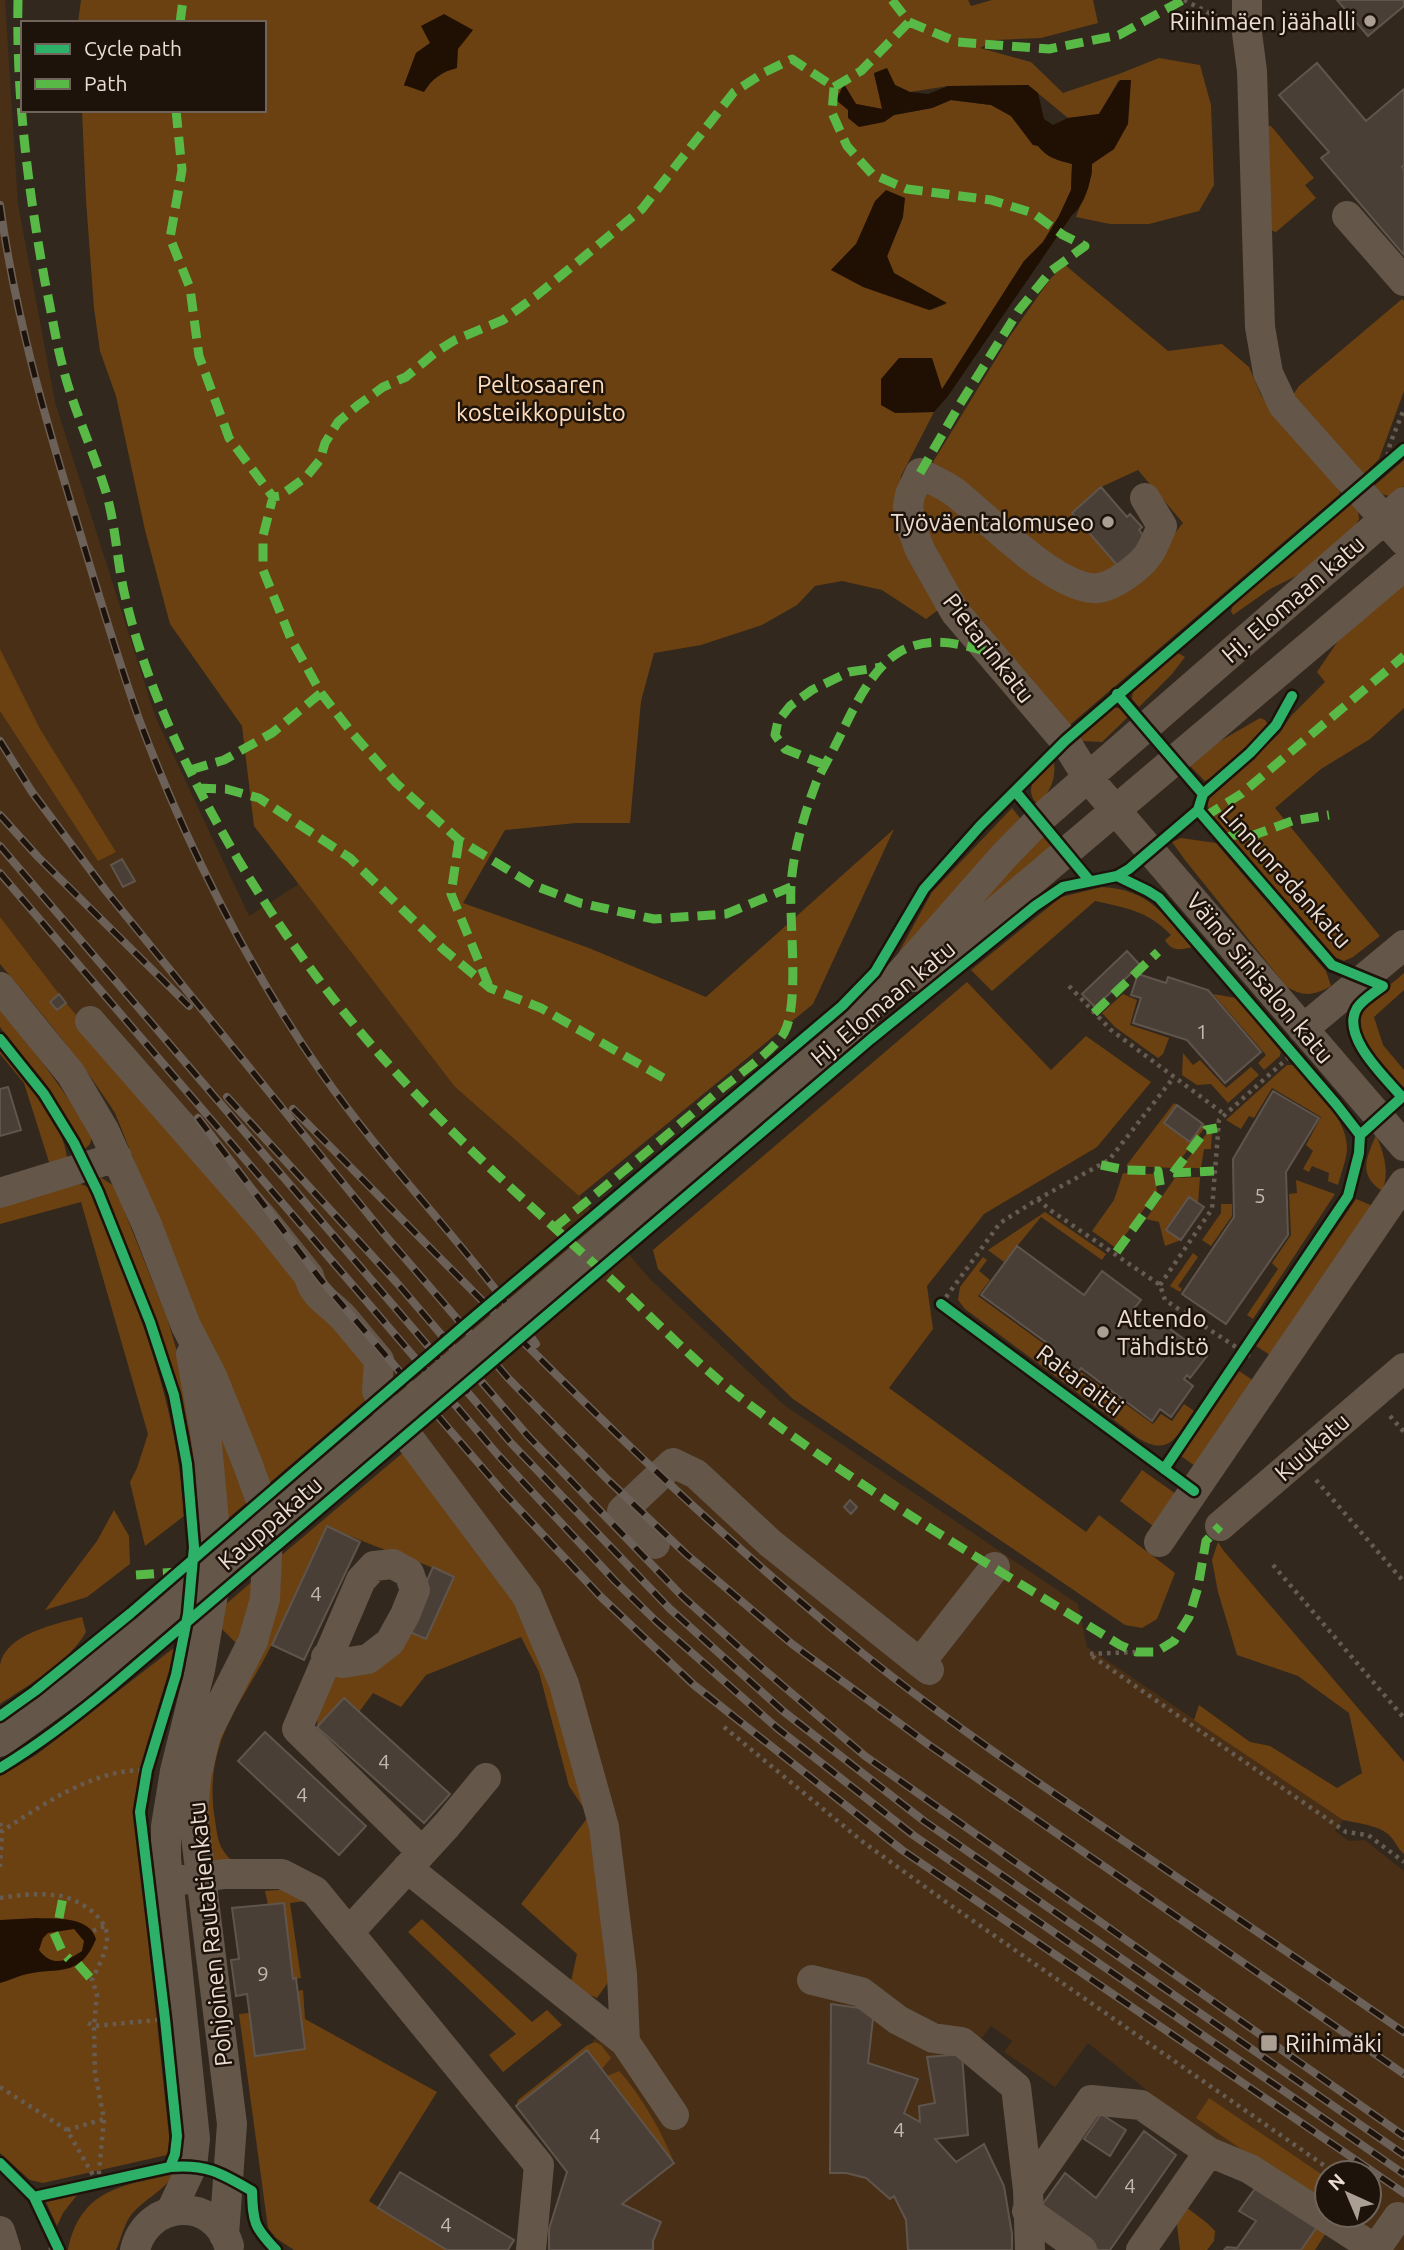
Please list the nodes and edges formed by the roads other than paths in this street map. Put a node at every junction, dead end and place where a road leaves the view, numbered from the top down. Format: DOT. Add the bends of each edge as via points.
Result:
graph roads {
  1 [pos="1247,0"];
  2 [pos="1347,216"];
  3 [pos="1404,281"];
  4 [pos="1145,498"];
  5 [pos="1394,511"];
  6 [pos="1404,541"];
  7 [pos="1404,566"];
  8 [pos="1088,778"];
  9 [pos="1116,811"];
  10 [pos="1404,945"];
  11 [pos="0,987"];
  12 [pos="90,1021"];
  13 [pos="857,1023"];
  14 [pos="1293,1042"];
  15 [pos="1404,1146"];
  16 [pos="117,1157"];
  17 [pos="1404,1183"];
  18 [pos="0,1193"];
  19 [pos="186,1326"];
  20 [pos="481,1342"];
  21 [pos="1404,1368"];
  22 [pos="1220,1526"];
  23 [pos="1159,1542"];
  24 [pos="655,1544"];
  25 [pos="995,1567"];
  26 [pos="203,1653"];
  27 [pos="326,1657"];
  28 [pos="244,1659"];
  29 [pos="0,1742"];
  30 [pos="485,1778"];
  31 [pos="415,1860"];
  32 [pos="200,1877"];
  33 [pos="168,1882"];
  34 [pos="349,1932"];
  35 [pos="812,1980"];
  36 [pos="625,2042"];
  37 [pos="674,2115"];
  38 [pos="1209,2152"];
  39 [pos="1028,2201"];
  40 [pos="171,2211"];
  41 [pos="1398,2217"];
  42 [pos="0,2231"];
  43 [pos="229,2245"];
  44 [pos="134,2249"];
  45 [pos="5,2250"];
  46 [pos="531,2250"];
  47 [pos="1030,2250"];
  48 [pos="1082,2250"];
  49 [pos="1141,2250"];
  50 [pos="1375,2250"];
  1 -- 5 [label="street" via="1260,327 1268,373 1283,405 1357,491"];
  2 -- 3 [label="street"];
  4 -- 8 [label="street, Pietarinkatu" via="1162,526 1149,555 1123,578 1099,588 1053,572 951,489 920,473 910,495 911,526 920,550 956,611 1065,741"];
  5 -- 6 [label="street"];
  5 -- 8 [label="street, Hj. Elomaan katu"];
  7 -- 9 [label="street, Hj. Elomaan katu"];
  8 -- 9 [label="street"];
  8 -- 13 [label="street, Hj. Elomaan katu" via="1003,857"];
  9 -- 13 [label="street, Hj. Elomaan katu"];
  9 -- 14 [label="street, Väinö Sinisalon katu"];
  10 -- 14 [label="street"];
  11 -- 16 [label="street, Pohjoinen Rautatienkatu" via="71,1074"];
  12 -- 36 [label="street" via="265,1222 309,1276 318,1295 379,1360 377,1391 388,1410 527,1596 564,1684 604,1827 622,1974"];
  13 -- 20 [label="street, Hj. Elomaan katu, bridge"];
  14 -- 15 [label="street, Väinö Sinisalon katu"];
  16 -- 18 [label="street"];
  16 -- 19 [label="street, Pohjoinen Rautatienkatu"];
  17 -- 23 [label="street"];
  19 -- 26 [label="street, Pohjoinen Rautatienkatu" via="207,1444 217,1545 218,1566"];
  19 -- 28 [label="street, Pohjoinen Rautatienkatu" via="212,1376 265,1512 265,1599"];
  20 -- 29 [label="street, Kauppakatu, bridge" via="76,1687"];
  21 -- 22 [label="street, Kuukatu"];
  24 -- 25 [label="street" via="622,1511 673,1463 696,1474 770,1543 925,1666"];
  26 -- 28 [label="street"];
  26 -- 33 [label="street, Pohjoinen Rautatienkatu" via="166,1826"];
  27 -- 31 [label="street" via="296,1729"];
  28 -- 32 [label="street, Pohjoinen Rautatienkatu" via="206,1734 196,1777 193,1813"];
  30 -- 31 [label="street"];
  31 -- 34 [label="street"];
  31 -- 36 [label="street"];
  32 -- 33 [label="street"];
  32 -- 34 [label="street" via="282,1874 315,1891"];
  32 -- 43 [label="street, Pohjoinen Rautatienkatu" via="232,2124"];
  33 -- 40 [label="street, Pohjoinen Rautatienkatu" via="195,2139 192,2166"];
  34 -- 46 [label="street" via="539,2165"];
  35 -- 39 [label="street" via="861,1992 898,2020 933,2038 962,2042 1016,2087"];
  36 -- 37 [label="street"];
  38 -- 39 [label="street" via="1141,2105 1091,2100"];
  38 -- 49 [label="street"];
  38 -- 50 [label="street" via="1250,2169"];
  39 -- 47 [label="street"];
  39 -- 48 [label="street"];
  40 -- 43 [label="street" via="202,2214 215,2223"];
  40 -- 44 [label="street" via="148,2224"];
  41 -- 50 [label="street"];
  42 -- 45 [label="street"];
}
